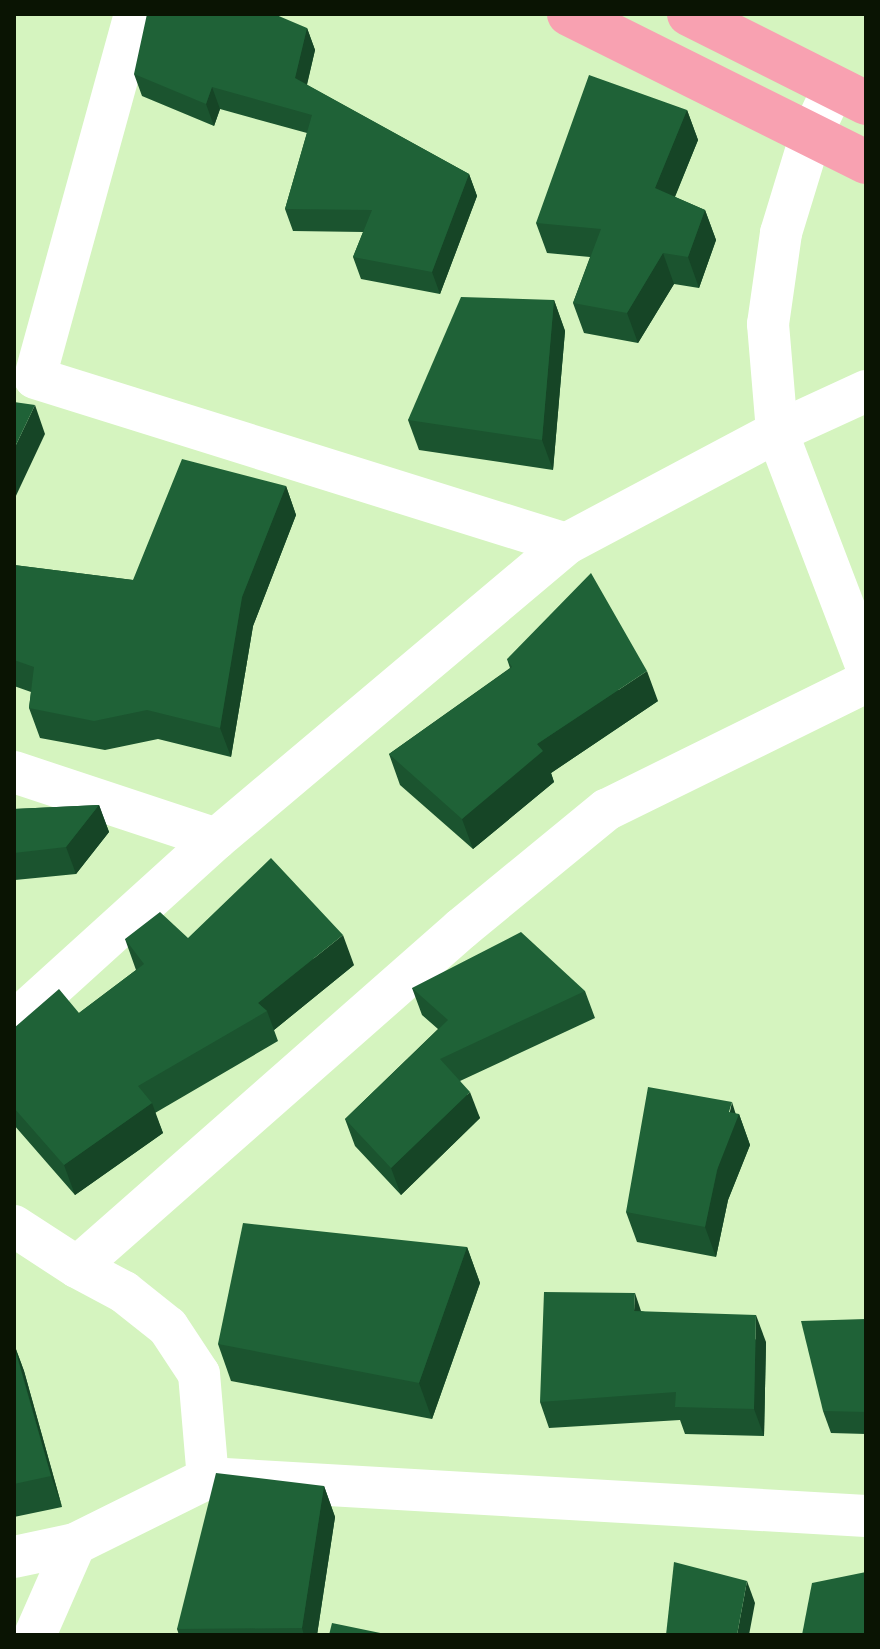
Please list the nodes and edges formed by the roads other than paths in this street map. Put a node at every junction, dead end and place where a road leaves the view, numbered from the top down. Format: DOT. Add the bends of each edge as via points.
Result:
graph roads {
  1 [pos="135,14"];
  2 [pos="569,14"];
  3 [pos="689,14"];
  4 [pos="850,96"];
  5 [pos="810,138"];
  6 [pos="866,162"];
  7 [pos="24,375"];
  8 [pos="866,391"];
  9 [pos="777,432"];
  10 [pos="566,544"];
  11 [pos="866,665"];
  12 [pos="866,682"];
  13 [pos="14,772"];
  14 [pos="216,839"];
  15 [pos="14,1022"];
  16 [pos="14,1226"];
  17 [pos="77,1267"];
  18 [pos="208,1478"];
  19 [pos="866,1516"];
  20 [pos="75,1544"];
  21 [pos="14,1557"];
  22 [pos="35,1635"];
  1 -- 7 [label="street"];
  2 -- 5 [label="main road"];
  3 -- 4 [label="main road"];
  4 -- 5 [label="street"];
  5 -- 6 [label="main road"];
  5 -- 9 [label="street" via="781,233 768,324"];
  7 -- 10 [label="street"];
  8 -- 9 [label="street"];
  9 -- 10 [label="street"];
  9 -- 11 [label="street"];
  10 -- 14 [label="street"];
  12 -- 17 [label="street" via="606,810 461,929"];
  13 -- 14 [label="street"];
  14 -- 15 [label="street"];
  16 -- 17 [label="street"];
  17 -- 18 [label="street" via="124,1292 168,1327 199,1374"];
  18 -- 19 [label="street"];
  18 -- 20 [label="street"];
  20 -- 21 [label="street"];
  20 -- 22 [label="street"];
}
